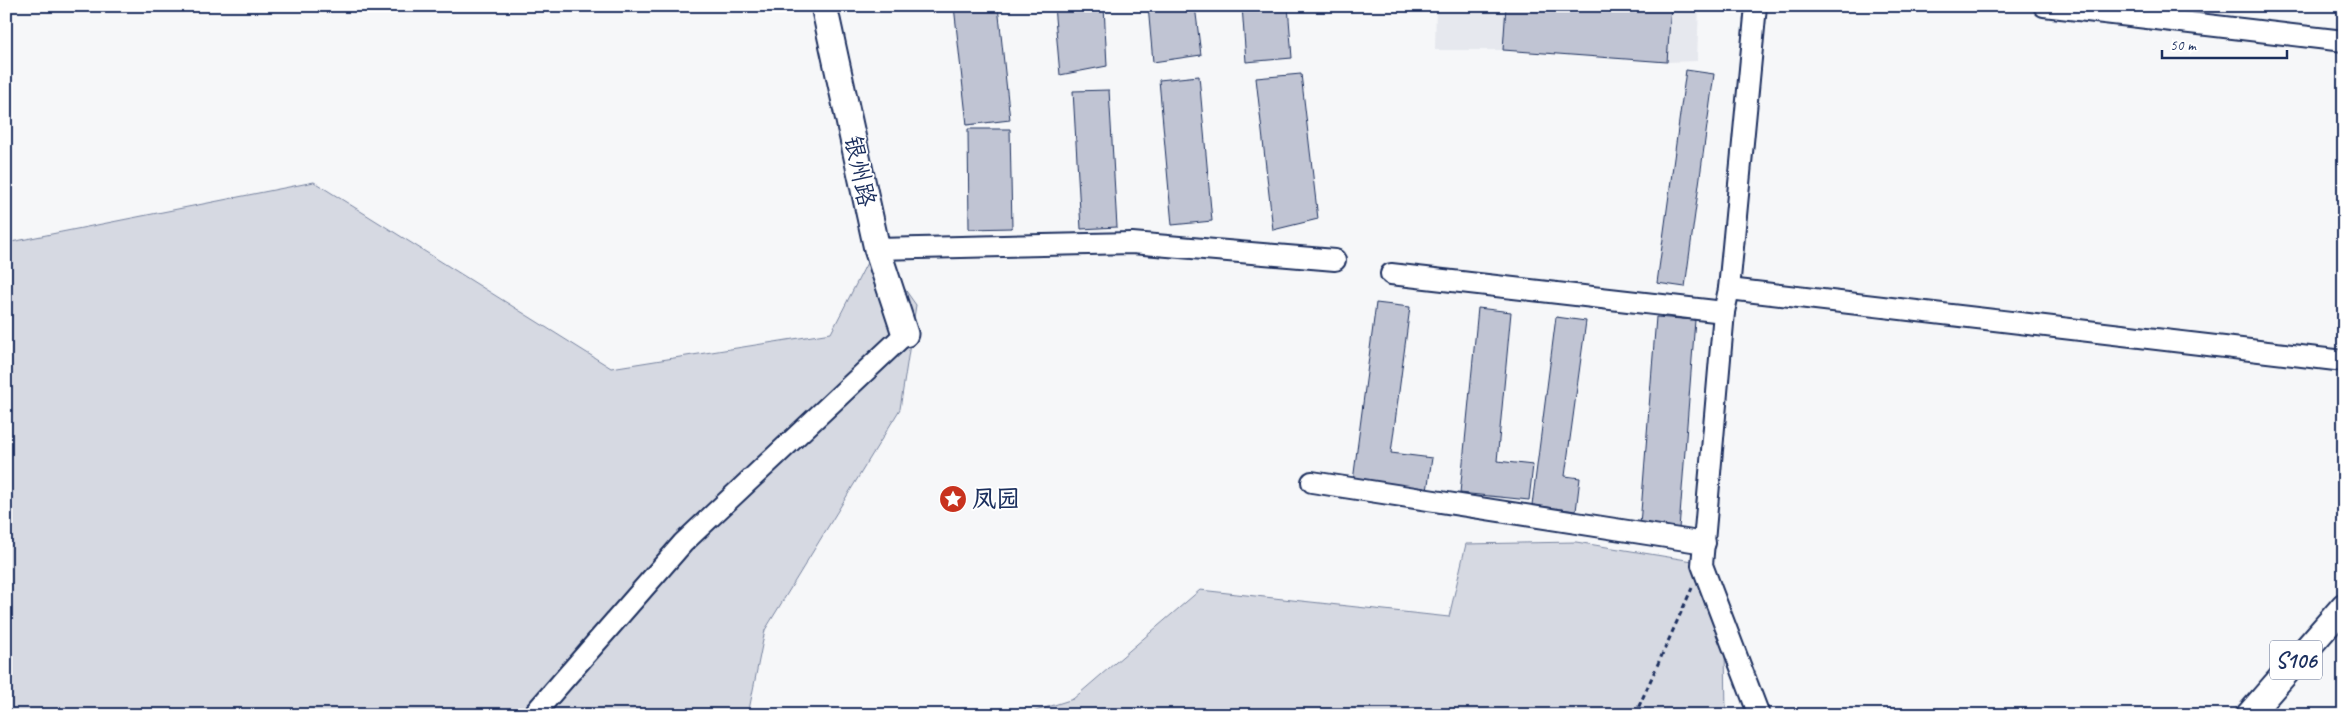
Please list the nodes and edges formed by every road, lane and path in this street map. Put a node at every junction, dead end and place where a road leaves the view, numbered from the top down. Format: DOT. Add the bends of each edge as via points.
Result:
graph roads {
  1 [pos="824,6"];
  2 [pos="1756,6"];
  3 [pos="2044,6"];
  4 [pos="2344,41"];
  5 [pos="877,249"];
  6 [pos="1335,260"];
  7 [pos="1392,274"];
  8 [pos="1729,289"];
  9 [pos="1724,312"];
  10 [pos="905,334"];
  11 [pos="2344,361"];
  12 [pos="1312,482"];
  13 [pos="1705,543"];
  14 [pos="1702,565"];
  15 [pos="2344,606"];
  16 [pos="533,715"];
  17 [pos="1635,715"];
  18 [pos="1760,715"];
  19 [pos="2249,715"];
  1 -- 5 [label="main road, 银州路"];
  2 -- 8 [label="street"];
  3 -- 4 [label="street"];
  5 -- 6 [label="street" via="1132,243"];
  5 -- 10 [label="main road, 银州路"];
  7 -- 9 [label="street"];
  8 -- 9 [label="street"];
  8 -- 11 [label="street"];
  9 -- 13 [label="street"];
  10 -- 16 [label="street" via="683,543"];
  12 -- 13 [label="street"];
  13 -- 14 [label="street"];
  14 -- 17 [label="path"];
  14 -- 18 [label="street"];
  15 -- 19 [label="main road, S106"];
}
